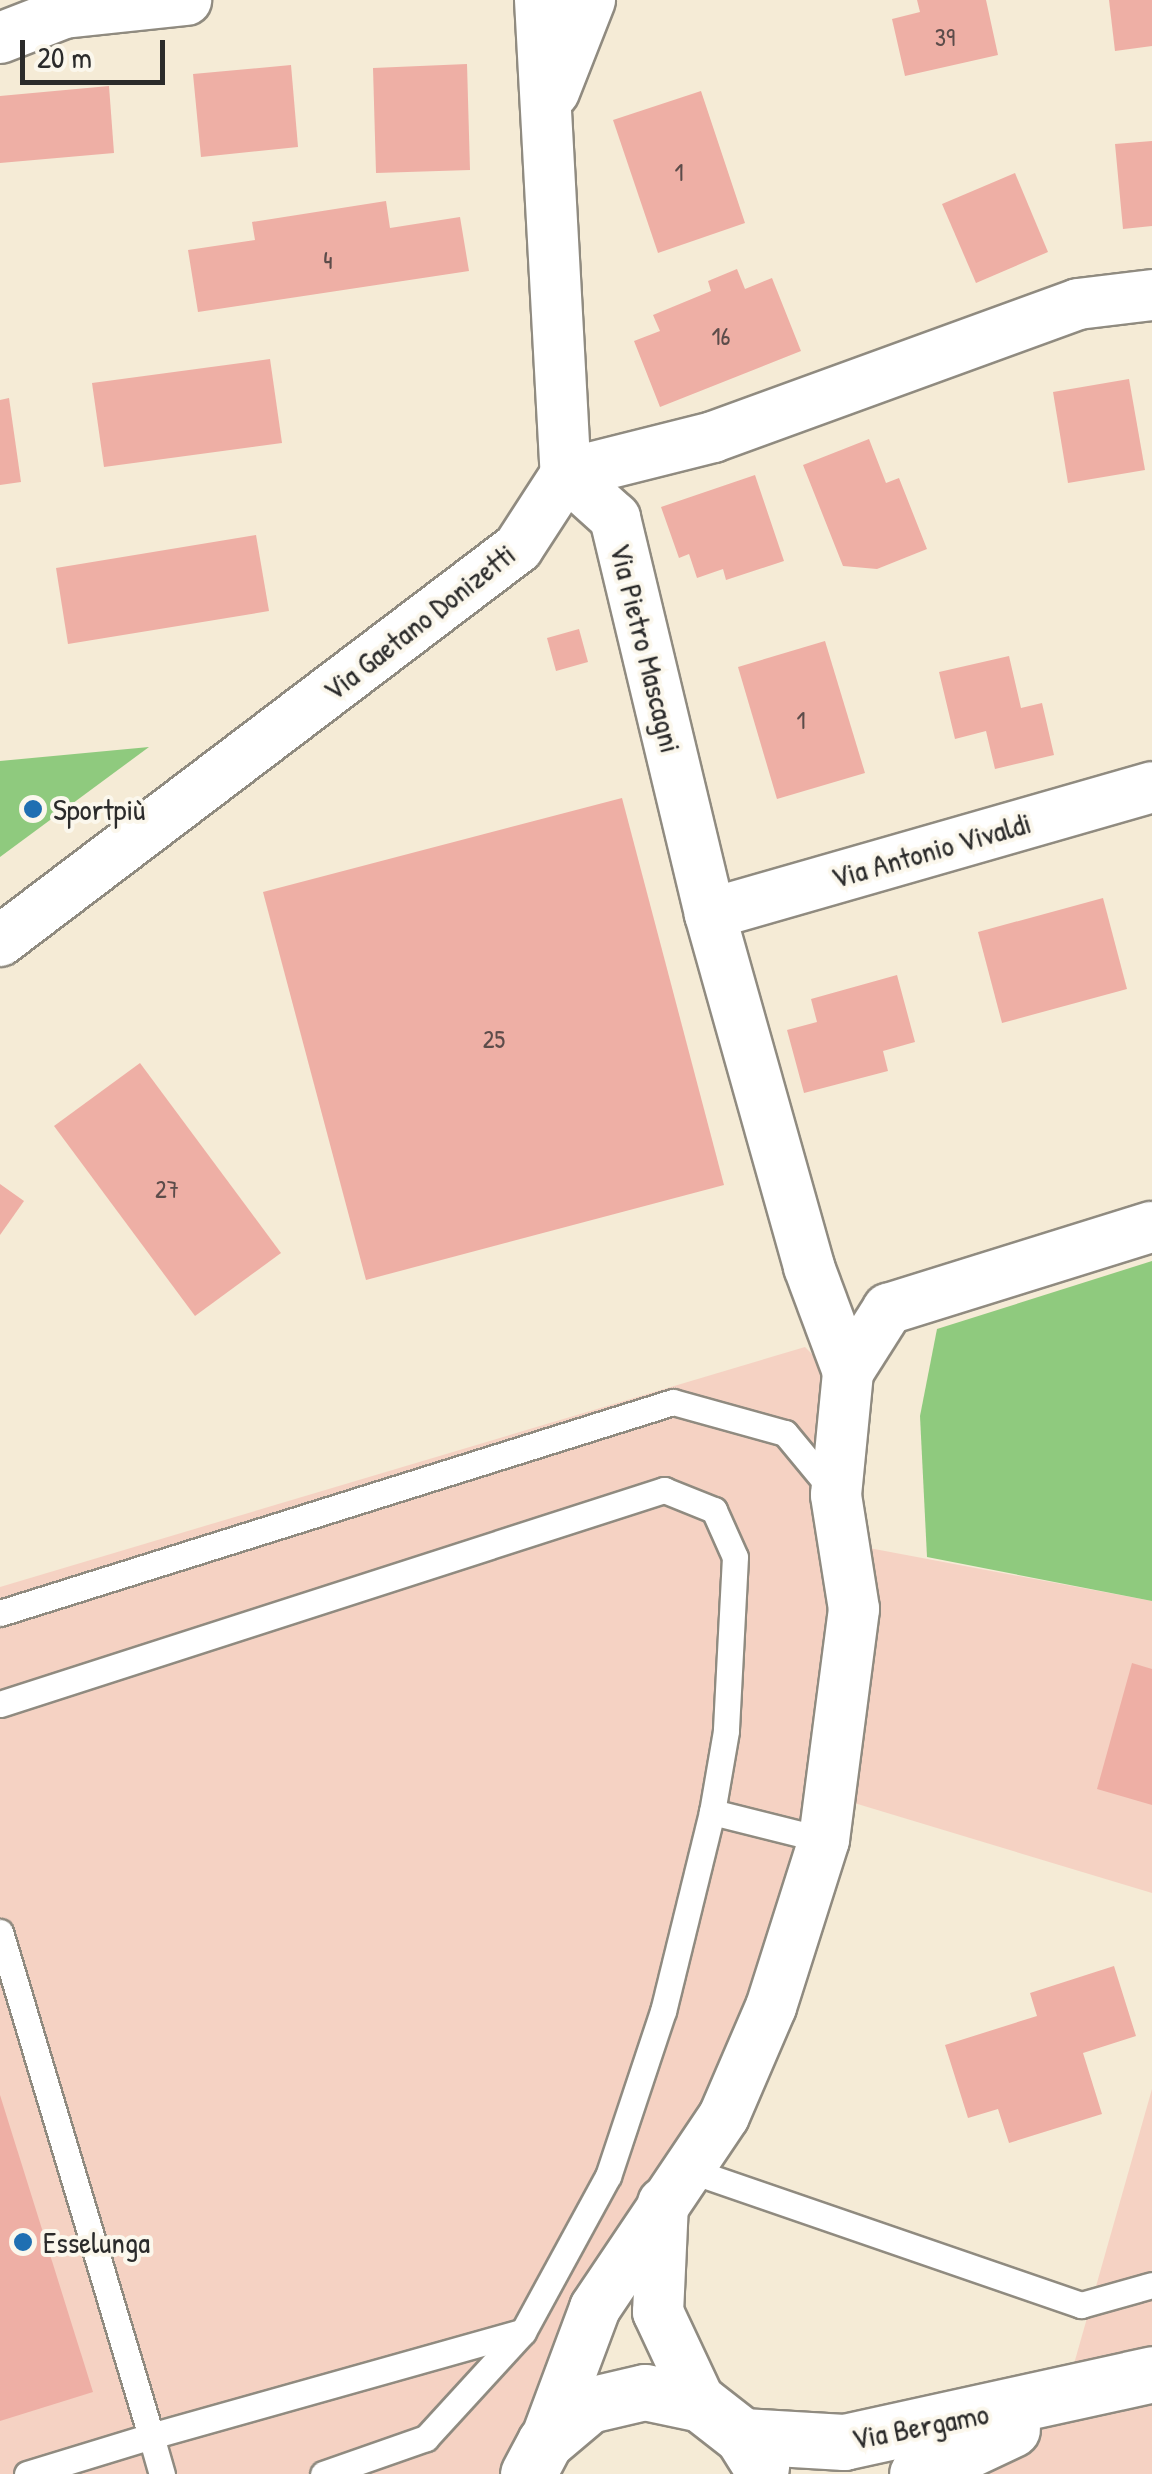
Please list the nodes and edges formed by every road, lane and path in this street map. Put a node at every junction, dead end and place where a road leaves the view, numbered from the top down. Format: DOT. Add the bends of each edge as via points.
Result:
graph roads {
  1 [pos="186,0"];
  2 [pos="541,0"];
  3 [pos="588,0"];
  4 [pos="50,7"];
  5 [pos="0,38"];
  6 [pos="550,101"];
  7 [pos="1152,295"];
  8 [pos="566,474"];
  9 [pos="1152,787"];
  10 [pos="710,914"];
  11 [pos="0,941"];
  12 [pos="1152,1227"];
  13 [pos="848,1372"];
  14 [pos="836,1495"];
  15 [pos="0,1613"];
  16 [pos="0,1704"];
  17 [pos="712,1812"];
  18 [pos="824,1840"];
  19 [pos="0,1932"];
  20 [pos="676,2184"];
  21 [pos="1152,2284"];
  22 [pos="523,2332"];
  23 [pos="1152,2374"];
  24 [pos="1096,2390"];
  25 [pos="151,2436"];
  26 [pos="735,2438"];
  27 [pos="536,2458"];
  28 [pos="27,2474"];
  29 [pos="162,2474"];
  30 [pos="324,2474"];
  31 [pos="917,2474"];
  1 -- 4 [label="street"];
  2 -- 3 [label="street"];
  2 -- 6 [label="street"];
  3 -- 6 [label="street"];
  4 -- 5 [label="street"];
  6 -- 8 [label="street" via="546,161"];
  7 -- 8 [label="street" via="1078,304 713,438"];
  8 -- 10 [label="street, Via Pietro Mascagni" via="615,518"];
  8 -- 11 [label="street, Via Gaetano Donizetti" via="518,548"];
  9 -- 10 [label="street, Via Antonio Vivaldi"];
  10 -- 13 [label="street, Via Pietro Mascagni" via="809,1267"];
  12 -- 13 [label="street" via="888,1310"];
  13 -- 14 [label="street"];
  14 -- 15 [label="lane" via="785,1433 674,1402"];
  14 -- 18 [label="street" via="854,1609"];
  16 -- 17 [label="lane" via="664,1490 714,1510 735,1557 726,1731"];
  17 -- 18 [label="lane"];
  17 -- 22 [label="lane" via="663,2010 608,2176"];
  18 -- 20 [label="street" via="771,2007 724,2116"];
  19 -- 25 [label="lane"];
  20 -- 21 [label="lane" via="1081,2305"];
  20 -- 26 [label="street" via="658,2312"];
  20 -- 27 [label="street" via="595,2308"];
  22 -- 25 [label="lane"];
  22 -- 30 [label="lane" via="426,2438"];
  23 -- 24 [label="main road, Via Bergamo"];
  24 -- 26 [label="main road, Via Bergamo" via="844,2442"];
  24 -- 31 [label="main road, Via Bergamo"];
  25 -- 28 [label="lane"];
  25 -- 29 [label="lane"];
  26 -- 27 [label="main road, Via Bergamo" via="646,2392 589,2405"];
}
